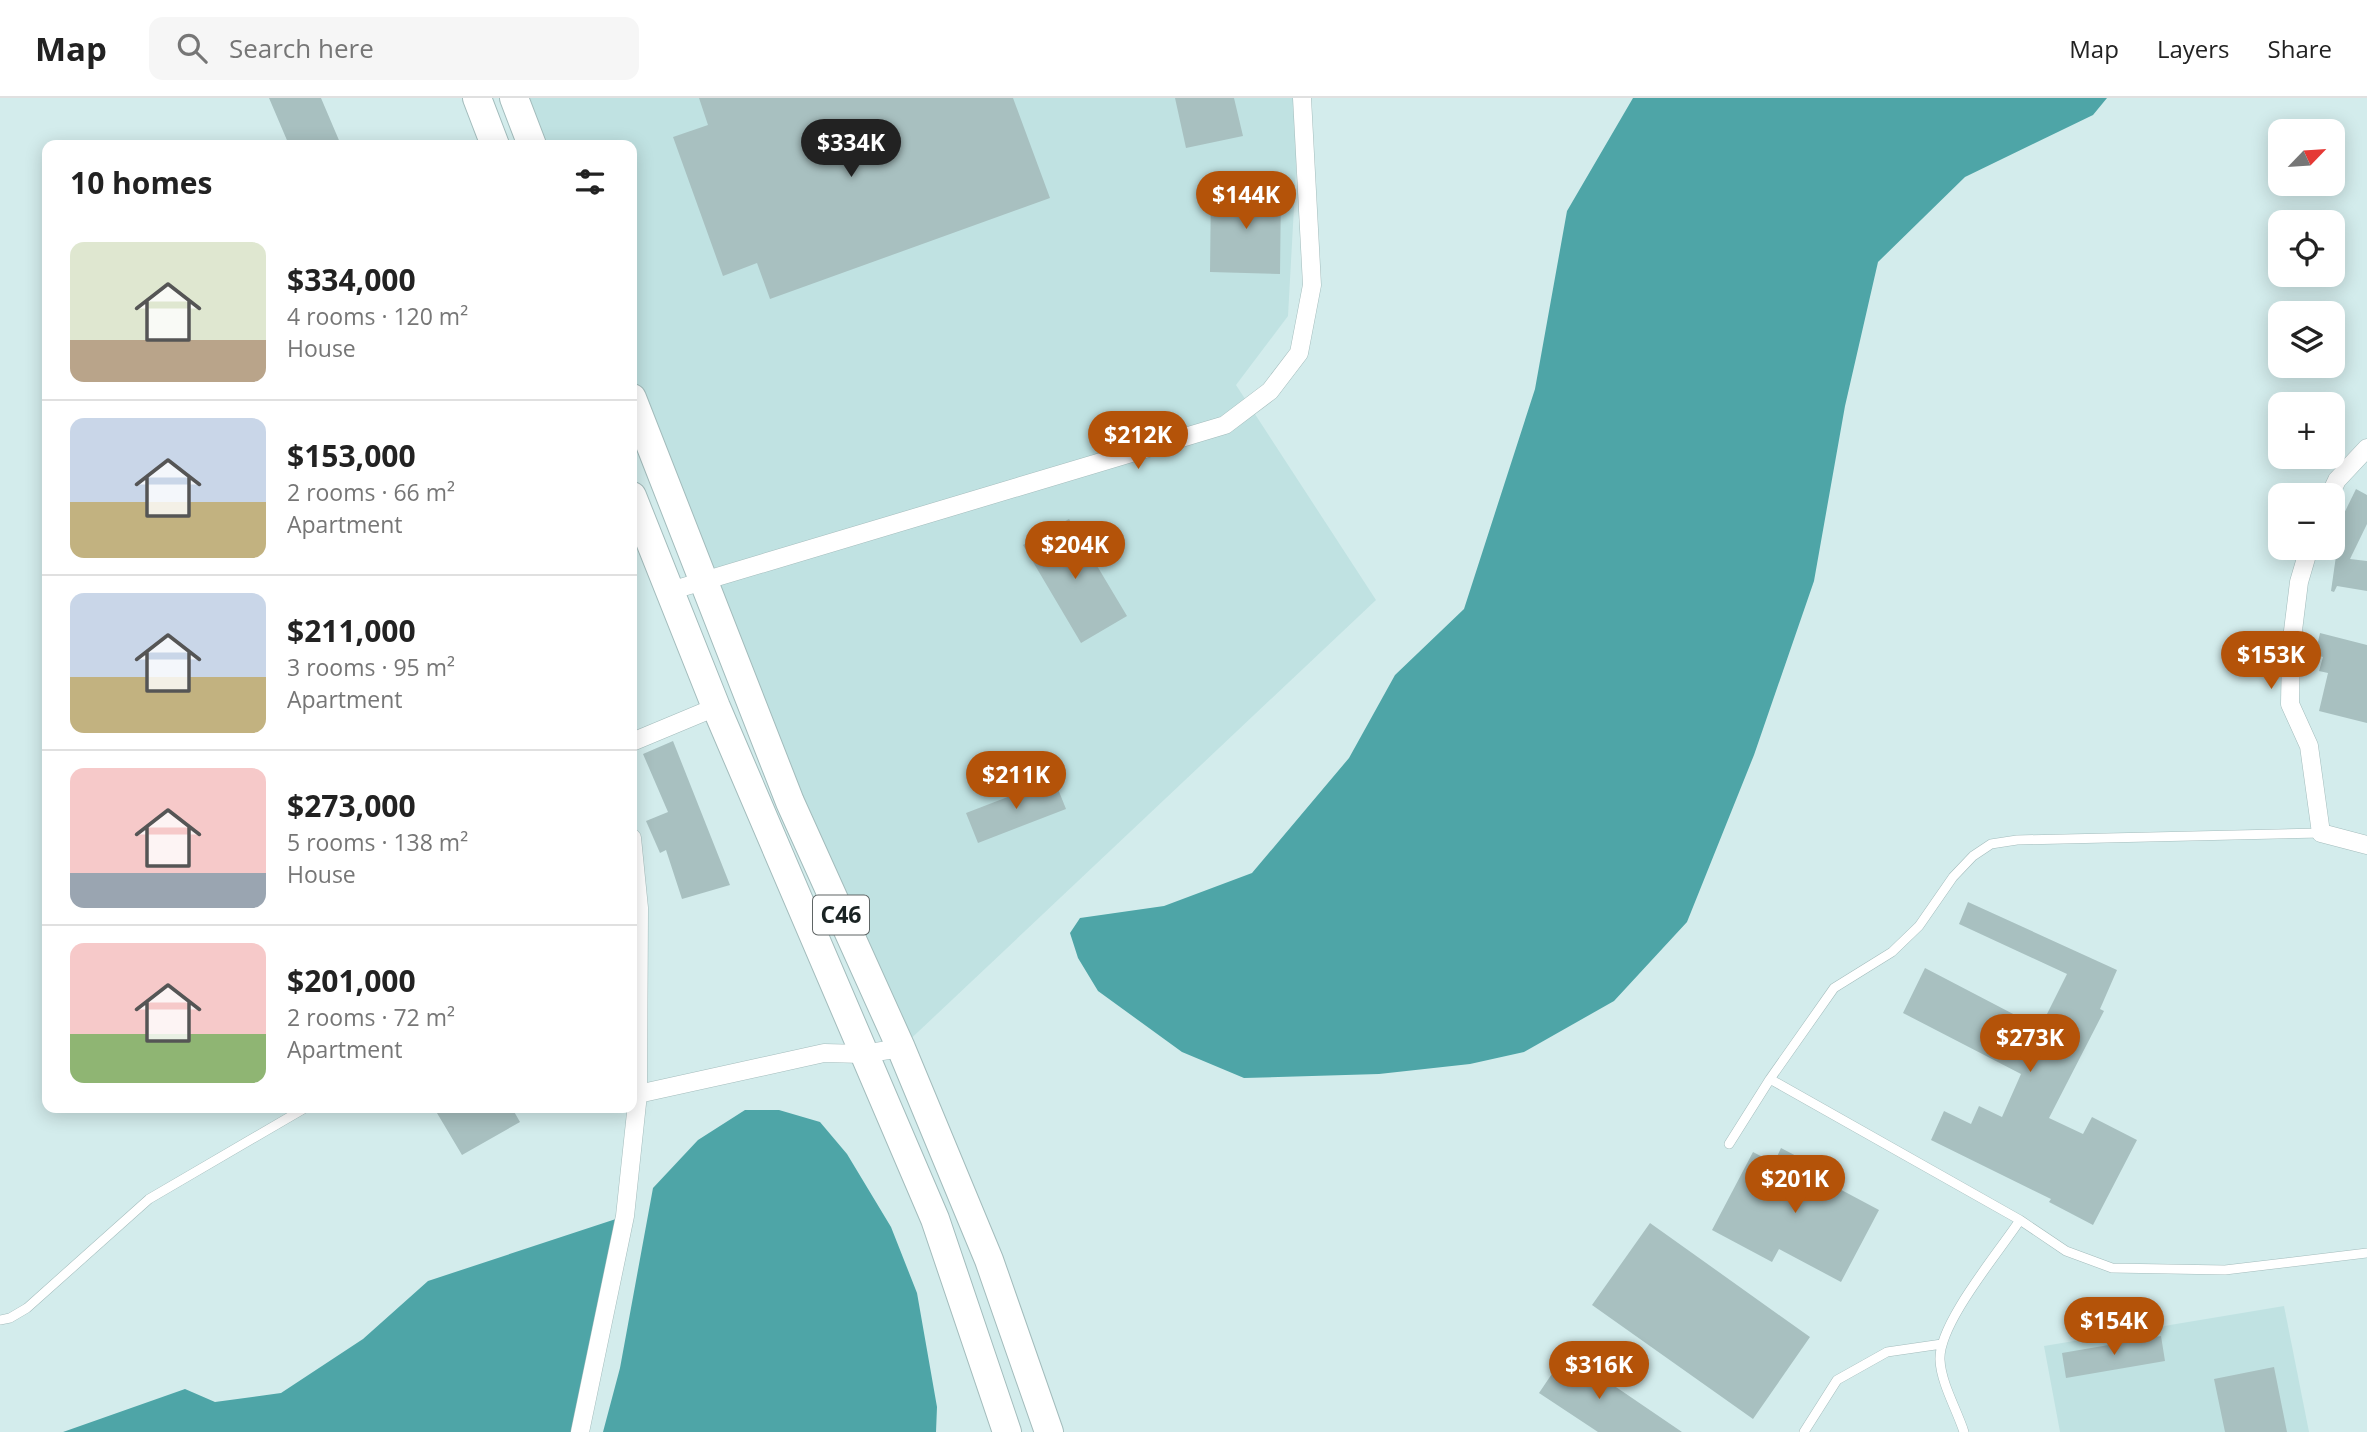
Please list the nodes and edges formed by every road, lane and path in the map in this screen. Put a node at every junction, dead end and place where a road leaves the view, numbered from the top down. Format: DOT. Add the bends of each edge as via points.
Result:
graph roads {
  1 [pos="514,98"];
  2 [pos="1302,98"];
  3 [pos="483,100"];
  4 [pos="494,140"];
  5 [pos="530,140"];
  6 [pos="637,411"];
  7 [pos="2367,448"];
  8 [pos="2336,483"];
  9 [pos="637,508"];
  10 [pos="2306,560"];
  11 [pos="704,582"];
  12 [pos="670,591"];
  13 [pos="716,707"];
  14 [pos="637,740"];
  15 [pos="2321,833"];
  16 [pos="2367,845"];
  17 [pos="637,1033"];
  18 [pos="901,1048"];
  19 [pos="863,1054"];
  20 [pos="1770,1079"];
  21 [pos="638,1094"];
  22 [pos="637,1103"];
  23 [pos="296,1113"];
  24 [pos="636,1113"];
  25 [pos="1729,1144"];
  26 [pos="2020,1220"];
  27 [pos="2367,1254"];
  28 [pos="0,1320"];
  29 [pos="1942,1344"];
  30 [pos="580,1432"];
  31 [pos="1007,1432"];
  32 [pos="1049,1432"];
  33 [pos="1804,1432"];
  34 [pos="1964,1432"];
  1 -- 5 [label="main road"];
  2 -- 11 [label="street" via="1312,285 1299,353 1270,391 1225,425"];
  3 -- 4 [label="main road"];
  6 -- 11 [label="main road, C46"];
  7 -- 8 [label="street"];
  9 -- 12 [label="main road, C46"];
  10 -- 15 [label="street" via="2291,647 2290,705 2309,746"];
  11 -- 12 [label="street"];
  11 -- 18 [label="main road, C46" via="790,802"];
  12 -- 13 [label="main road, C46"];
  13 -- 14 [label="street"];
  13 -- 19 [label="main road, C46"];
  15 -- 16 [label="street"];
  15 -- 20 [label="lane" via="1991,844 1953,877 1919,926 1892,952 1834,988"];
  17 -- 21 [label="street"];
  18 -- 19 [label="street"];
  18 -- 32 [label="main road, C46" via="989,1260"];
  19 -- 21 [label="street" via="824,1053"];
  19 -- 31 [label="main road, C46" via="935,1219"];
  20 -- 25 [label="lane"];
  20 -- 26 [label="lane"];
  21 -- 22 [label="street"];
  23 -- 28 [label="lane" via="149,1199 27,1308"];
  24 -- 30 [label="street" via="625,1216"];
  26 -- 27 [label="lane" via="2066,1251 2112,1268 2225,1270"];
  26 -- 29 [label="lane" via="1950,1323"];
  29 -- 33 [label="lane" via="1886,1352 1837,1380"];
  29 -- 34 [label="lane" via="1940,1362"];
}
